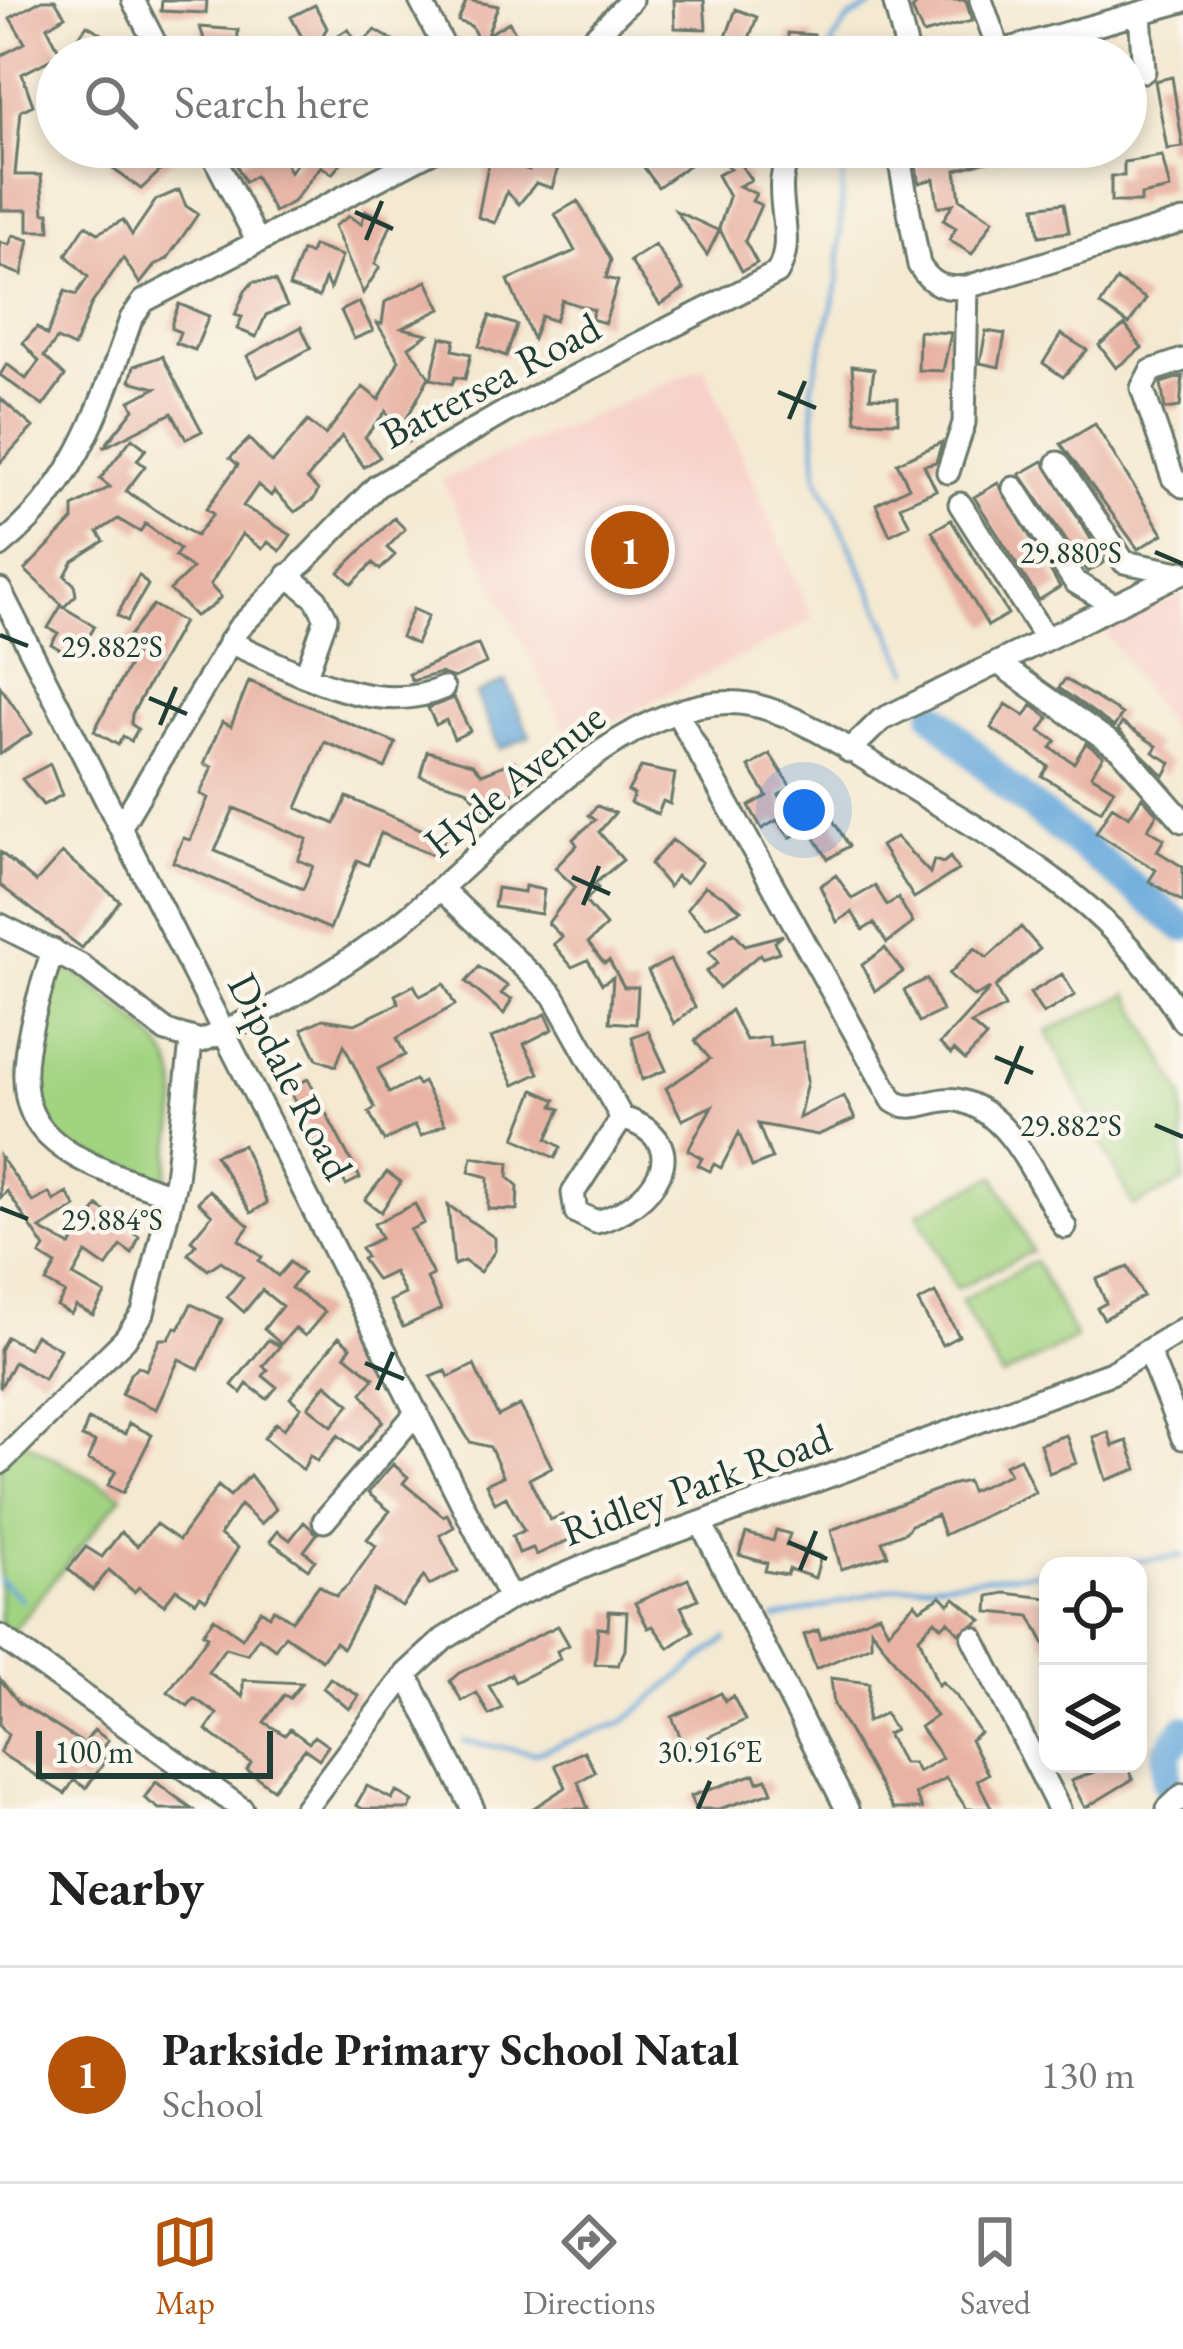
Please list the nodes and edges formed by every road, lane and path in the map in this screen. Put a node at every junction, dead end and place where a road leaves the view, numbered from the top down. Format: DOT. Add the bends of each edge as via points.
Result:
graph roads {
  1 [pos="133,0"];
  2 [pos="420,0"];
  3 [pos="632,0"];
  4 [pos="894,0"];
  5 [pos="981,0"];
  6 [pos="1183,1"];
  7 [pos="1140,13"];
  8 [pos="151,36"];
  9 [pos="438,36"];
  10 [pos="596,36"];
  11 [pos="903,36"];
  12 [pos="987,36"];
  13 [pos="1056,36"];
  14 [pos="1142,36"];
  15 [pos="220,168"];
  16 [pos="400,168"];
  17 [pos="785,168"];
  18 [pos="901,168"];
  19 [pos="1183,220"];
  20 [pos="258,242"];
  21 [pos="968,287"];
  22 [pos="1183,360"];
  23 [pos="1058,463"];
  24 [pos="948,472"];
  25 [pos="1183,486"];
  26 [pos="1015,488"];
  27 [pos="960,504"];
  28 [pos="0,546"];
  29 [pos="1182,572"];
  30 [pos="289,575"];
  31 [pos="0,590"];
  32 [pos="1114,605"];
  33 [pos="1046,639"];
  34 [pos="229,642"];
  35 [pos="998,663"];
  36 [pos="306,674"];
  37 [pos="443,688"];
  38 [pos="677,713"];
  39 [pos="849,751"];
  40 [pos="1183,820"];
  41 [pos="121,826"];
  42 [pos="441,889"];
  43 [pos="0,925"];
  44 [pos="53,950"];
  45 [pos="1183,1021"];
  46 [pos="224,1031"];
  47 [pos="191,1042"];
  48 [pos="622,1118"];
  49 [pos="172,1195"];
  50 [pos="1065,1227"];
  51 [pos="1183,1329"];
  52 [pos="1149,1353"];
  53 [pos="417,1412"];
  54 [pos="1183,1438"];
  55 [pos="0,1463"];
  56 [pos="324,1521"];
  57 [pos="702,1525"];
  58 [pos="510,1598"];
  59 [pos="0,1636"];
  60 [pos="973,1638"];
  61 [pos="406,1674"];
  62 [pos="1183,1795"];
  63 [pos="242,1809"];
  64 [pos="305,1809"];
  65 [pos="473,1809"];
  66 [pos="847,1809"];
  67 [pos="1059,1809"];
  68 [pos="1168,1809"];
  1 -- 8 [label="street"];
  2 -- 9 [label="street"];
  3 -- 10 [label="street"];
  4 -- 11 [label="street"];
  5 -- 12 [label="street"];
  6 -- 7 [label="street"];
  7 -- 13 [label="street"];
  7 -- 14 [label="street"];
  15 -- 20 [label="street"];
  16 -- 20 [label="street"];
  17 -- 30 [label="street, Battersea Road" via="785,256 769,280 407,464"];
  18 -- 21 [label="street" via="920,265 936,285"];
  19 -- 21 [label="street"];
  20 -- 28 [label="street" via="137,308 84,450 40,512"];
  21 -- 24 [label="street" via="964,424"];
  22 -- 25 [label="street" via="1151,370 1142,388 1173,478"];
  23 -- 29 [label="street" via="1124,562"];
  26 -- 32 [label="street" via="1075,583"];
  27 -- 33 [label="street"];
  29 -- 32 [label="street"];
  30 -- 34 [label="street, Battersea Road"];
  30 -- 36 [label="street" via="326,618"];
  31 -- 41 [label="street, Dipdale Road"];
  32 -- 33 [label="street"];
  33 -- 35 [label="street"];
  34 -- 36 [label="street"];
  34 -- 41 [label="street, Battersea Road"];
  35 -- 39 [label="street" via="881,720"];
  35 -- 40 [label="street" via="1120,750"];
  36 -- 37 [label="street" via="390,698"];
  38 -- 39 [label="street, Hyde Avenue" via="754,705"];
  38 -- 42 [label="street, Hyde Avenue" via="618,738"];
  38 -- 50 [label="street" via="893,1101 907,1108 956,1100 988,1114"];
  39 -- 45 [label="street, Hyde Avenue" via="1085,901 1135,951"];
  41 -- 46 [label="street, Dipdale Road"];
  42 -- 46 [label="street, Hyde Avenue" via="375,941"];
  42 -- 48 [label="street" via="553,995"];
  43 -- 44 [label="street"];
  44 -- 47 [label="street"];
  44 -- 49 [label="street" via="13,1064 23,1117 58,1152"];
  46 -- 47 [label="street, Hyde Avenue"];
  46 -- 53 [label="street, Dipdale Road"];
  47 -- 49 [label="street"];
  48 -- 48 [label="street" via="655,1138 661,1174 629,1207 596,1222 577,1212 573,1193"];
  49 -- 55 [label="street" via="143,1313"];
  51 -- 52 [label="street, Ridley Park Road"];
  52 -- 54 [label="street"];
  52 -- 57 [label="street, Ridley Park Road"];
  53 -- 56 [label="street"];
  53 -- 58 [label="street, Dipdale Road"];
  57 -- 58 [label="street, Ridley Park Road"];
  57 -- 66 [label="street"];
  58 -- 61 [label="street, Ridley Park Road"];
  59 -- 63 [label="street"];
  60 -- 67 [label="street"];
  61 -- 64 [label="street, Ridley Park Road"];
  61 -- 65 [label="street"];
  62 -- 68 [label="street"];
}
